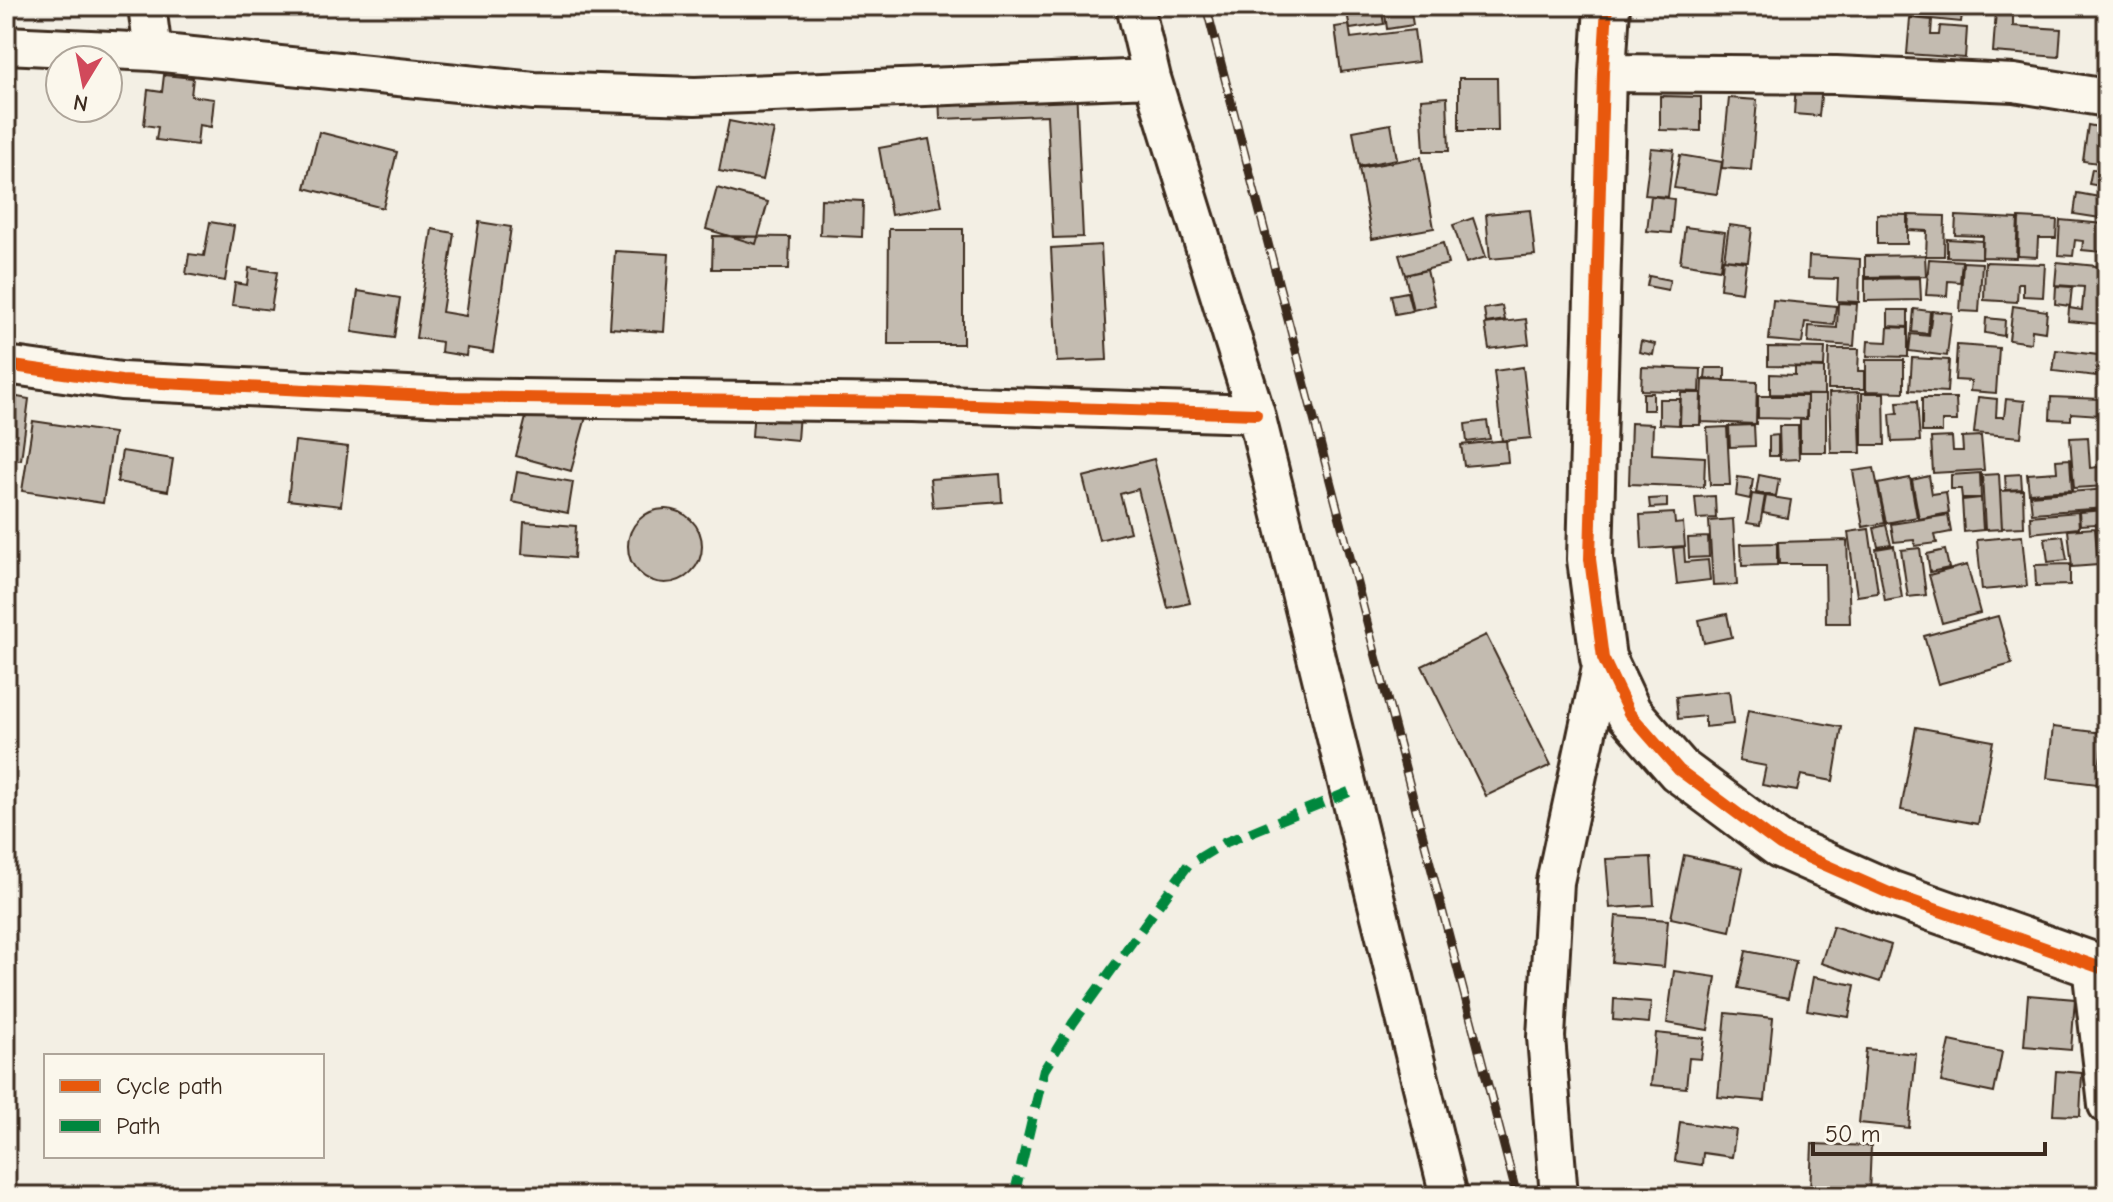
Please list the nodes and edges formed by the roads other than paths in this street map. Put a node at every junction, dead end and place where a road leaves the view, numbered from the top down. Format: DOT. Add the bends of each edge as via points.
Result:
graph roads {
  1 [pos="147,6"];
  2 [pos="1135,6"];
  3 [pos="1607,6"];
  4 [pos="6,45"];
  5 [pos="153,52"];
  6 [pos="1603,73"];
  7 [pos="1152,78"];
  8 [pos="2107,98"];
  9 [pos="6,365"];
  10 [pos="1256,414"];
  11 [pos="1603,658"];
  12 [pos="2099,968"];
  13 [pos="2107,1105"];
  14 [pos="1449,1196"];
  15 [pos="1559,1196"];
  1 -- 5 [label="street"];
  2 -- 7 [label="street"];
  3 -- 6 [label="street"];
  4 -- 5 [label="street"];
  5 -- 7 [label="street" via="534,91 695,96"];
  6 -- 8 [label="street" via="2014,83"];
  6 -- 11 [label="street" via="1590,559"];
  7 -- 10 [label="street"];
  9 -- 10 [label="street" via="121,381 449,397"];
  10 -- 14 [label="street"];
  11 -- 12 [label="street" via="1629,713 1679,770 1780,845 1889,893"];
  11 -- 15 [label="street" via="1555,882 1546,1037"];
  12 -- 13 [label="street"];
}
